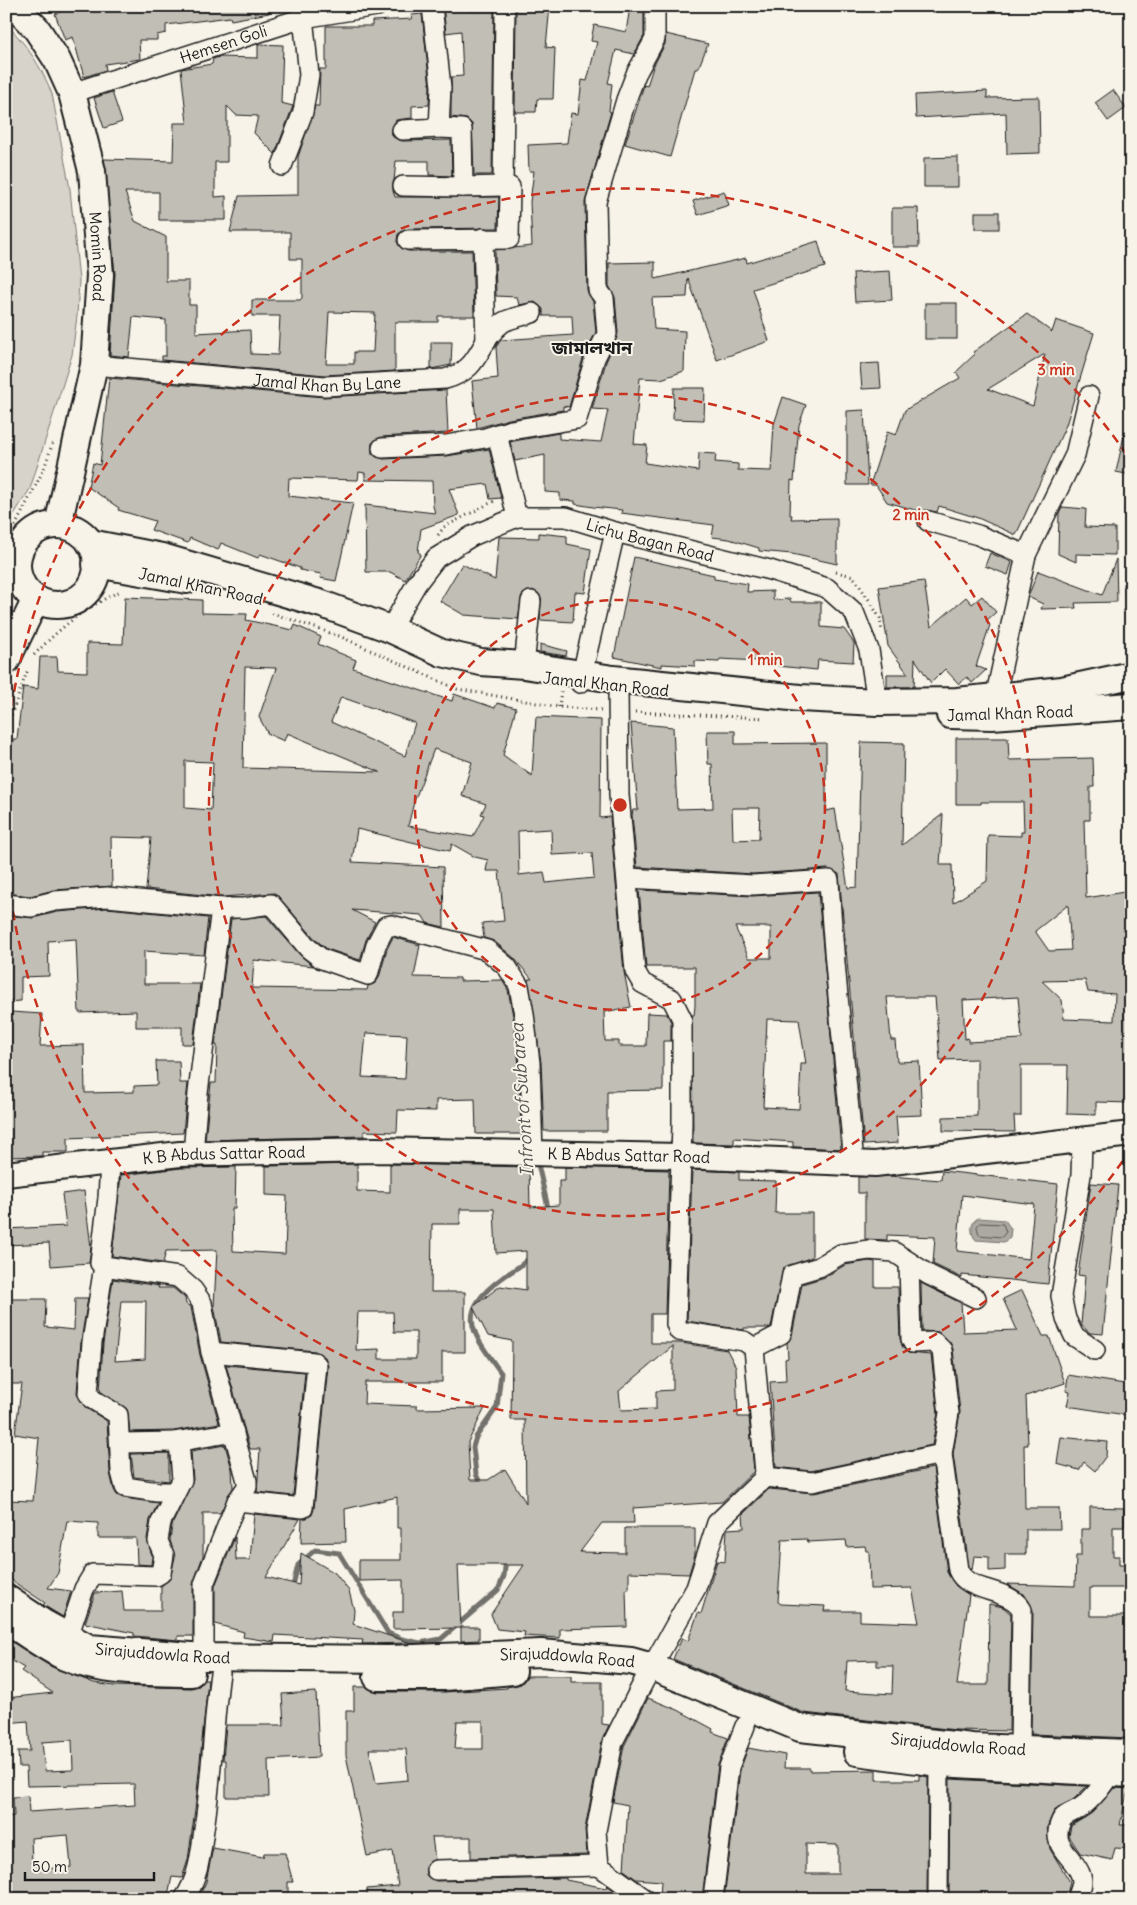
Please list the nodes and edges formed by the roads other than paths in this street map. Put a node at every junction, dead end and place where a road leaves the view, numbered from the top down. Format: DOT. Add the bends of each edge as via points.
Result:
graph roads {
  1 [pos="14,6"];
  2 [pos="377,6"];
  3 [pos="432,6"];
  4 [pos="505,6"];
  5 [pos="655,6"];
  6 [pos="302,12"];
  7 [pos="72,93"];
  8 [pos="439,128"];
  9 [pos="402,130"];
  10 [pos="282,166"];
  11 [pos="403,186"];
  12 [pos="503,186"];
  13 [pos="463,187"];
  14 [pos="483,238"];
  15 [pos="408,240"];
  16 [pos="532,313"];
  17 [pos="486,342"];
  18 [pos="94,365"];
  19 [pos="1089,396"];
  20 [pos="497,434"];
  21 [pos="382,448"];
  22 [pos="517,517"];
  23 [pos="928,521"];
  24 [pos="58,525"];
  25 [pos="615,532"];
  26 [pos="93,554"];
  27 [pos="1026,555"];
  28 [pos="36,599"];
  29 [pos="531,601"];
  30 [pos="15,623"];
  31 [pos="395,646"];
  32 [pos="6,661"];
  33 [pos="524,665"];
  34 [pos="1131,675"];
  35 [pos="581,678"];
  36 [pos="618,698"];
  37 [pos="877,702"];
  38 [pos="1131,706"];
  39 [pos="994,707"];
  40 [pos="628,878"];
  41 [pos="6,904"];
  42 [pos="221,908"];
  43 [pos="1131,1134"];
  44 [pos="1082,1142"];
  45 [pos="533,1153"];
  46 [pos="193,1154"];
  47 [pos="681,1156"];
  48 [pos="110,1163"];
  49 [pos="854,1164"];
  50 [pos="6,1174"];
  51 [pos="909,1262"];
  52 [pos="104,1266"];
  53 [pos="976,1298"];
  54 [pos="754,1348"];
  55 [pos="1096,1350"];
  56 [pos="211,1352"];
  57 [pos="234,1432"];
  58 [pos="179,1441"];
  59 [pos="121,1443"];
  60 [pos="942,1454"];
  61 [pos="765,1477"];
  62 [pos="174,1492"];
  63 [pos="237,1500"];
  64 [pos="6,1598"];
  65 [pos="6,1620"];
  66 [pos="68,1637"];
  67 [pos="212,1665"];
  68 [pos="648,1674"];
  69 [pos="745,1726"];
  70 [pos="1020,1749"];
  71 [pos="941,1753"];
  72 [pos="1131,1753"];
  73 [pos="1121,1774"];
  74 [pos="599,1866"];
  75 [pos="436,1870"];
  76 [pos="184,1899"];
  77 [pos="645,1899"];
  78 [pos="713,1899"];
  79 [pos="938,1899"];
  80 [pos="1077,1899"];
  1 -- 7 [label="main road, Momin Road" via="36,28 57,60"];
  2 -- 6 [label="street, Hemsen Goli"];
  3 -- 8 [label="street" via="441,87"];
  4 -- 12 [label="street"];
  5 -- 20 [label="street" via="655,39 626,100 596,202 598,290 604,298 607,334 595,358 577,419"];
  6 -- 7 [label="street, Hemsen Goli"];
  6 -- 10 [label="street" via="309,74 302,112"];
  7 -- 18 [label="main road, Momin Road" via="92,171 100,275"];
  8 -- 9 [label="street"];
  8 -- 13 [label="street" via="462,129"];
  11 -- 13 [label="street"];
  12 -- 13 [label="street"];
  12 -- 14 [label="street" via="510,187 509,239"];
  14 -- 15 [label="street"];
  14 -- 17 [label="street"];
  16 -- 17 [label="street, Jamal Khan By Lane" via="502,323"];
  17 -- 18 [label="street, Jamal Khan By Lane" via="471,367 456,376 371,384 325,386"];
  18 -- 24 [label="main road, Momin Road"];
  19 -- 27 [label="street" via="1075,455"];
  20 -- 21 [label="street" via="446,445"];
  20 -- 22 [label="street"];
  22 -- 25 [label="street, Lichu Bagan Road" via="566,516"];
  22 -- 31 [label="street, Lichu Bagan Road" via="472,536 436,558 417,583"];
  23 -- 27 [label="street" via="978,534"];
  24 -- 26 [label="main road" via="70,527 81,534"];
  24 -- 28 [label="main road" via="34,533 23,544 19,554 20,579"];
  25 -- 35 [label="street"];
  25 -- 37 [label="street, Lichu Bagan Road" via="770,570 828,588 854,612 869,650"];
  26 -- 28 [label="main road" via="91,584 77,600 56,605"];
  26 -- 31 [label="main road, Jamal Khan Road" via="309,612"];
  27 -- 39 [label="street"];
  28 -- 30 [label="main road"];
  29 -- 33 [label="street"];
  30 -- 32 [label="main road"];
  31 -- 33 [label="main road" via="481,662"];
  31 -- 35 [label="main road, Jamal Khan Road" via="445,665"];
  33 -- 35 [label="main road"];
  34 -- 39 [label="main road"];
  35 -- 36 [label="main road, Jamal Khan Road"];
  35 -- 37 [label="main road"];
  36 -- 39 [label="main road, Jamal Khan Road" via="878,714"];
  36 -- 40 [label="street" via="618,795"];
  37 -- 39 [label="main road" via="957,700"];
  38 -- 39 [label="main road, Jamal Khan Road"];
  40 -- 47 [label="street" via="635,971 642,983 672,999 682,1019"];
  40 -- 49 [label="street" via="753,884 829,880 834,966"];
  41 -- 42 [label="street" via="31,907 55,901 107,897"];
  42 -- 45 [label="street" via="271,904 308,948 322,959 368,976 376,945 386,926 435,935 487,950 508,967 518,986 530,1063"];
  42 -- 46 [label="street"];
  43 -- 44 [label="street, K B Abdus Sattar Road"];
  44 -- 49 [label="street, K B Abdus Sattar Road"];
  44 -- 55 [label="street" via="1081,1175 1061,1296 1074,1336"];
  45 -- 46 [label="street, K B Abdus Sattar Road" via="376,1150"];
  45 -- 47 [label="street, K B Abdus Sattar Road"];
  46 -- 48 [label="street, K B Abdus Sattar Road"];
  47 -- 49 [label="street, K B Abdus Sattar Road"];
  47 -- 54 [label="street" via="676,1327 678,1331 744,1341"];
  48 -- 50 [label="street, K B Abdus Sattar Road"];
  48 -- 52 [label="street" via="100,1258"];
  51 -- 53 [label="street"];
  51 -- 54 [label="street" via="894,1252 853,1252 841,1254 819,1267 795,1273 791,1278 781,1334"];
  51 -- 60 [label="street" via="911,1339 913,1343 934,1342 942,1350 949,1413"];
  52 -- 56 [label="street" via="170,1275 185,1281 202,1302"];
  52 -- 59 [label="street" via="88,1394 118,1415"];
  54 -- 61 [label="street"];
  56 -- 57 [label="street"];
  56 -- 63 [label="street" via="314,1362 317,1366 303,1508"];
  57 -- 58 [label="street"];
  57 -- 63 [label="street" via="247,1481"];
  58 -- 59 [label="street"];
  58 -- 62 [label="street" via="182,1480"];
  59 -- 62 [label="street" via="121,1472 125,1487"];
  60 -- 61 [label="street" via="812,1482"];
  60 -- 70 [label="street" via="961,1577 1017,1603 1022,1610"];
  61 -- 68 [label="street" via="717,1523 696,1588"];
  62 -- 66 [label="street" via="159,1533 158,1541 164,1555 161,1573 156,1576 93,1574 84,1589"];
  63 -- 67 [label="street" via="204,1584"];
  64 -- 66 [label="main road, Sirajuddowla Road"];
  65 -- 67 [label="main road, Sirajuddowla Road" via="43,1645 86,1664 114,1670"];
  66 -- 67 [label="main road, Sirajuddowla Road" via="88,1648"];
  67 -- 68 [label="main road, Sirajuddowla Road" via="444,1677 534,1669 596,1669"];
  67 -- 76 [label="street" via="209,1795 199,1866"];
  68 -- 69 [label="main road, Sirajuddowla Road"];
  68 -- 71 [label="main road, Sirajuddowla Road" via="800,1728"];
  68 -- 74 [label="street" via="613,1742 596,1831"];
  69 -- 71 [label="main road, Sirajuddowla Road" via="807,1746"];
  69 -- 78 [label="street" via="729,1767"];
  70 -- 71 [label="main road, Sirajuddowla Road"];
  70 -- 72 [label="main road, Sirajuddowla Road"];
  71 -- 73 [label="main road, Sirajuddowla Road"];
  71 -- 79 [label="street"];
  73 -- 80 [label="street" via="1063,1817 1058,1829 1060,1846 1081,1876 1082,1886"];
  74 -- 75 [label="street"];
  74 -- 77 [label="street"];
}
